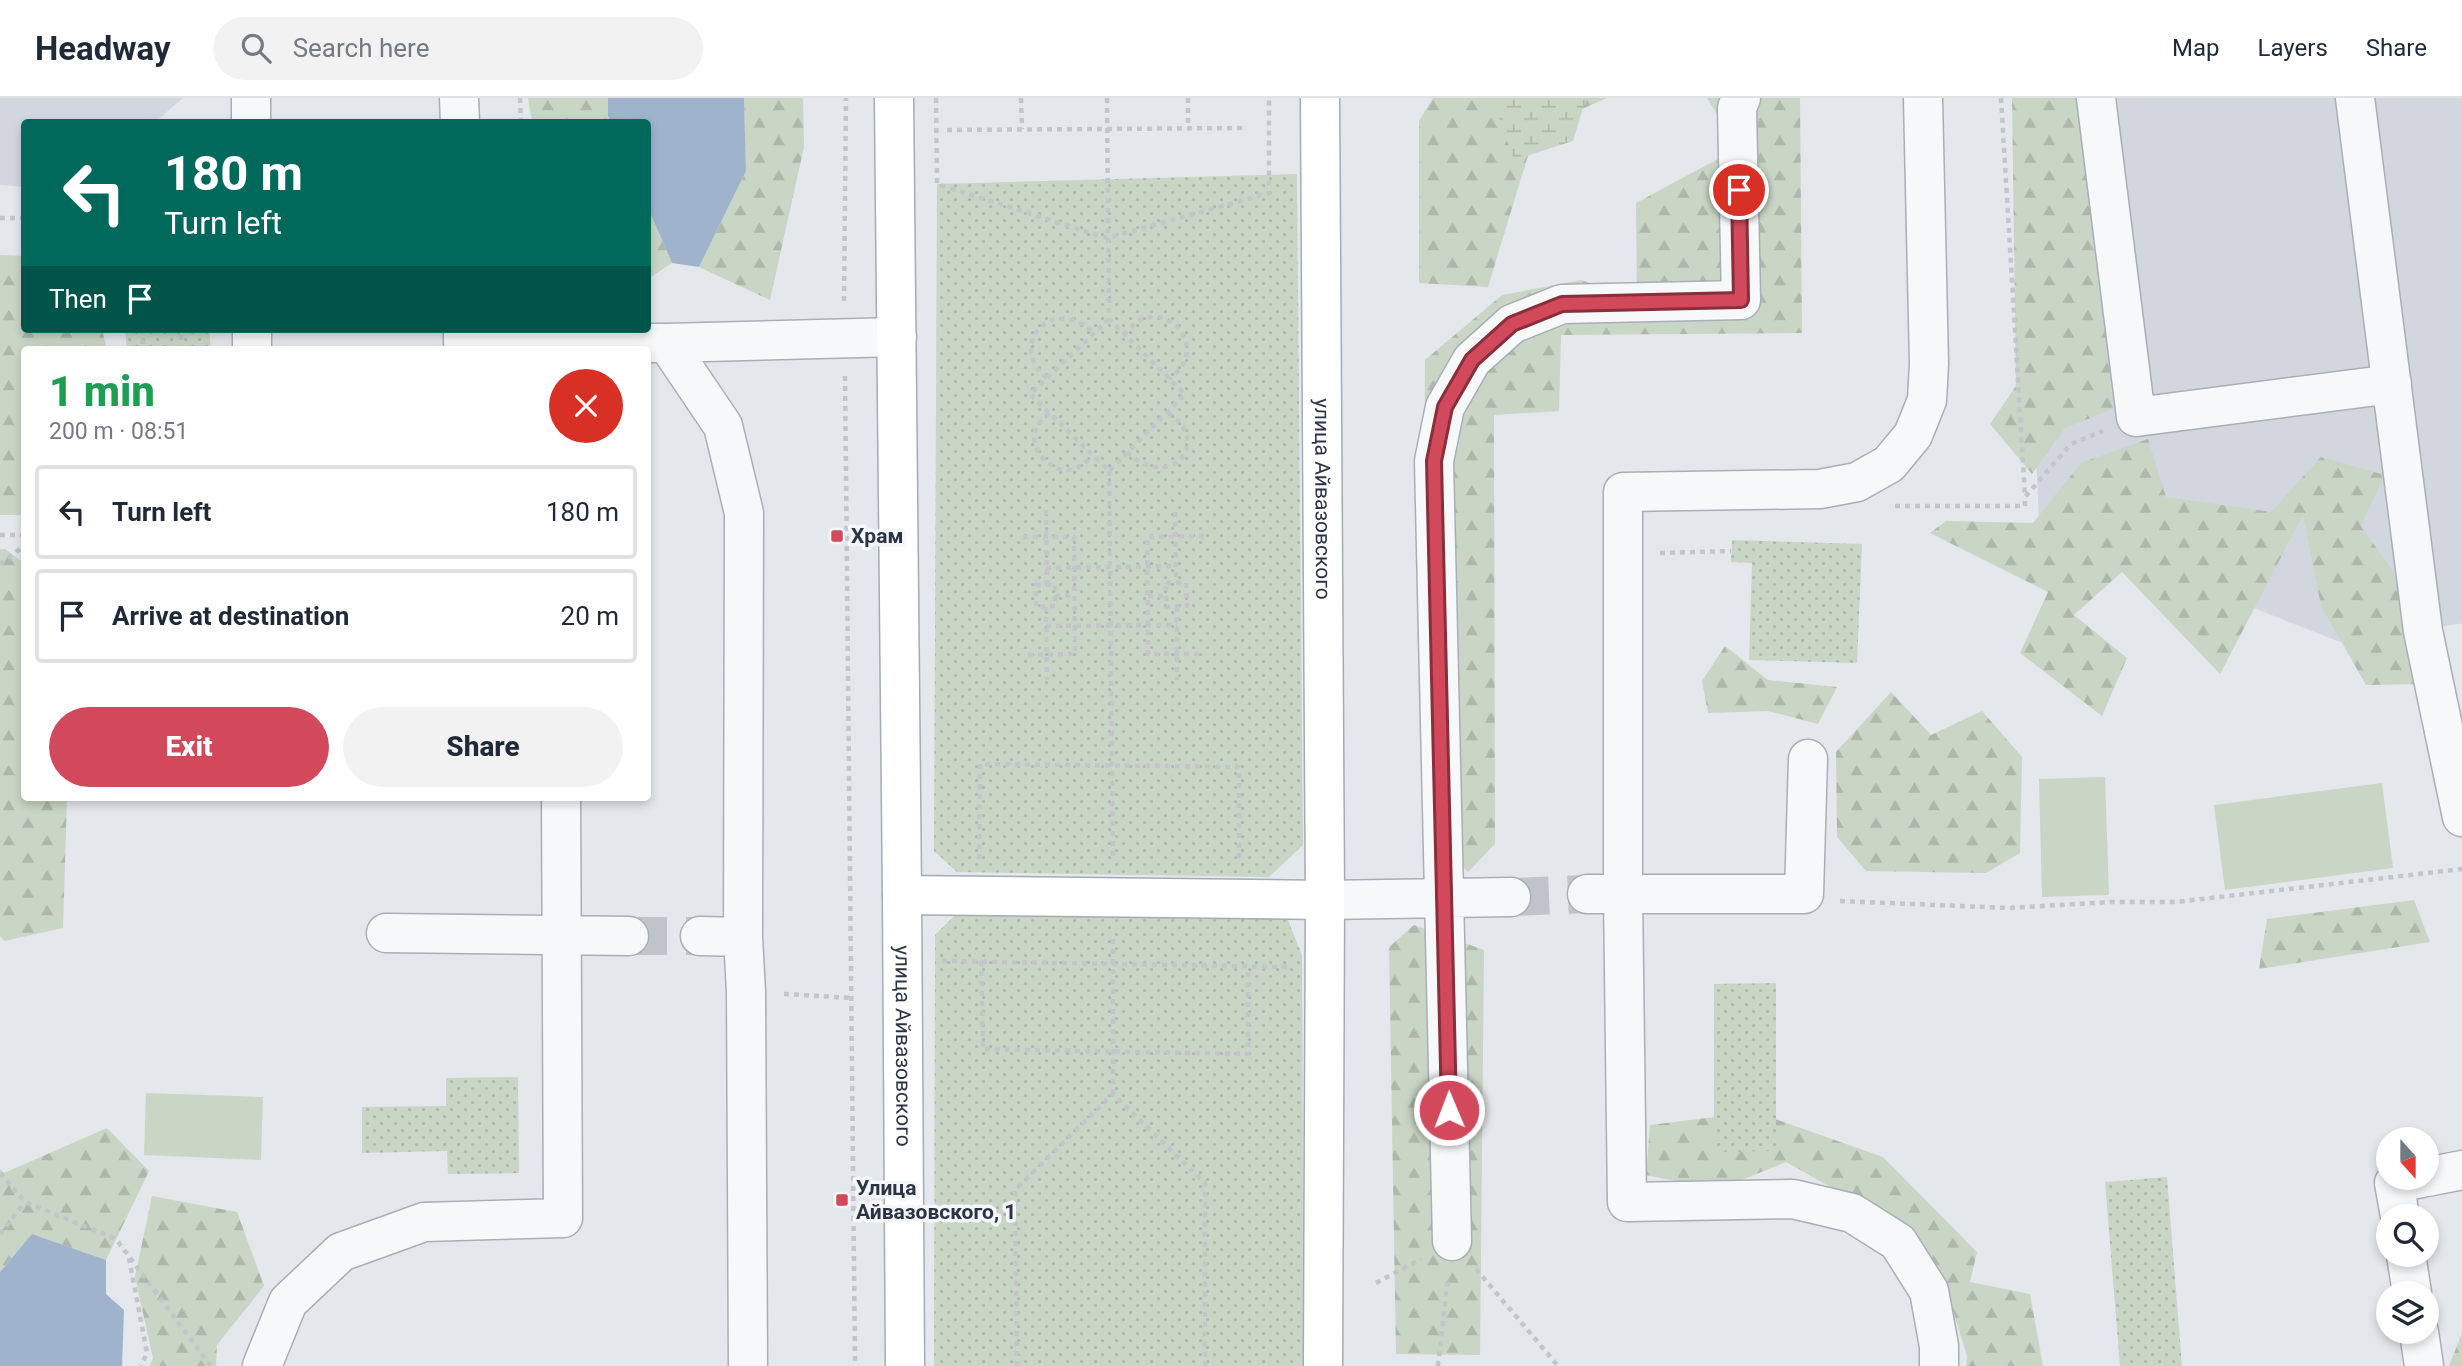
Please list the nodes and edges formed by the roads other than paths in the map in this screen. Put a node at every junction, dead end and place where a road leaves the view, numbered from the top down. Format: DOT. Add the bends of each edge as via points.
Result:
graph roads {
  1 [pos="251,98"];
  2 [pos="459,98"];
  3 [pos="894,98"];
  4 [pos="1320,98"];
  5 [pos="1741,98"];
  6 [pos="1923,98"];
  7 [pos="2096,98"];
  8 [pos="2355,98"];
  9 [pos="251,119"];
  10 [pos="460,119"];
  11 [pos="463,333"];
  12 [pos="897,337"];
  13 [pos="667,344"];
  14 [pos="2392,384"];
  15 [pos="1808,759"];
  16 [pos="561,801"];
  17 [pos="2462,817"];
  18 [pos="1605,894"];
  19 [pos="902,895"];
  20 [pos="1511,897"];
  21 [pos="1444,899"];
  22 [pos="1325,900"];
  23 [pos="386,933"];
  24 [pos="561,935"];
  25 [pos="629,936"];
  26 [pos="700,936"];
  27 [pos="743,937"];
  28 [pos="2462,1170"];
  29 [pos="2440,1174"];
  30 [pos="1452,1241"];
  31 [pos="2421,1344"];
  32 [pos="262,1366"];
  33 [pos="748,1366"];
  34 [pos="905,1366"];
  35 [pos="1322,1366"];
  36 [pos="1940,1366"];
  37 [pos="2424,1366"];
  1 -- 9 [label="lane"];
  2 -- 10 [label="lane"];
  3 -- 12 [label="main road, улица Айвазовского"];
  4 -- 22 [label="main road, улица Айвазовского"];
  5 -- 21 [label="lane" via="1737,108 1741,300 1562,304 1512,324 1472,360 1445,407 1434,461"];
  6 -- 18 [label="lane" via="1929,363 1927,400 1913,435 1889,464 1857,482 1820,489 1623,492 1624,554"];
  7 -- 14 [label="lane" via="2136,417"];
  8 -- 14 [label="lane"];
  11 -- 13 [label="lane" via="463,342"];
  12 -- 13 [label="lane"];
  12 -- 19 [label="main road, улица Айвазовского"];
  13 -- 27 [label="lane" via="723,426 744,513"];
  14 -- 17 [label="lane" via="2423,631"];
  15 -- 18 [label="lane" via="1804,894"];
  16 -- 24 [label="lane"];
  18 -- 36 [label="lane" via="1627,1202 1793,1199 1852,1213 1898,1241 1929,1290"];
  19 -- 22 [label="main road"];
  19 -- 34 [label="main road, улица Айвазовского"];
  20 -- 21 [label="lane"];
  21 -- 22 [label="lane"];
  21 -- 30 [label="lane"];
  22 -- 35 [label="main road, улица Айвазовского"];
  23 -- 24 [label="lane"];
  24 -- 25 [label="lane"];
  24 -- 32 [label="lane" via="563,1217 424,1222 341,1252 288,1302"];
  26 -- 27 [label="lane"];
  27 -- 33 [label="lane"];
  28 -- 29 [label="lane"];
  31 -- 37 [label="lane"];
}
